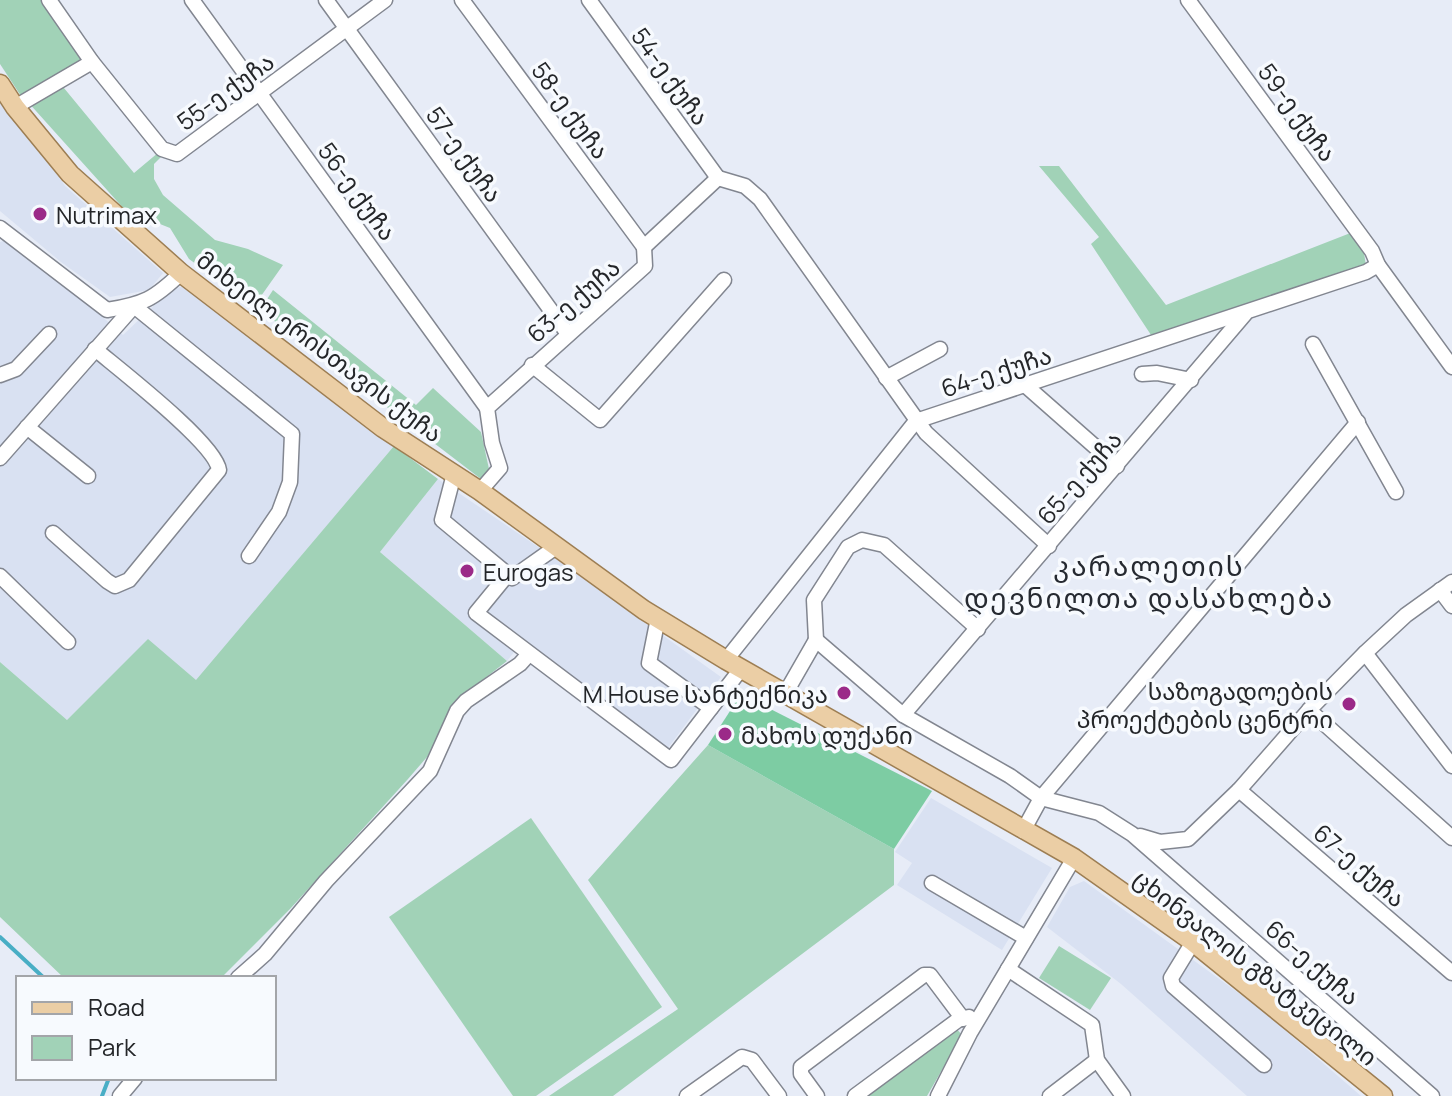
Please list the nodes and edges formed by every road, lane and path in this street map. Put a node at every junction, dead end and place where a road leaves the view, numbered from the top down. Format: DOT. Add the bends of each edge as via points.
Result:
graph roads {
  1 [pos="49,0"];
  2 [pos="192,0"];
  3 [pos="326,0"];
  4 [pos="385,0"];
  5 [pos="462,0"];
  6 [pos="589,0"];
  7 [pos="1188,0"];
  8 [pos="347,28"];
  9 [pos="92,62"];
  10 [pos="0,84"];
  11 [pos="260,93"];
  12 [pos="15,107"];
  13 [pos="718,178"];
  14 [pos="0,228"];
  15 [pos="644,247"];
  16 [pos="1375,258"];
  17 [pos="181,273"];
  18 [pos="724,280"];
  19 [pos="134,306"];
  20 [pos="1246,314"];
  21 [pos="49,334"];
  22 [pos="568,334"];
  23 [pos="1313,344"];
  24 [pos="95,349"];
  25 [pos="940,349"];
  26 [pos="532,365"];
  27 [pos="1452,367"];
  28 [pos="1142,374"];
  29 [pos="0,375"];
  30 [pos="886,378"];
  31 [pos="1191,380"];
  32 [pos="1025,385"];
  33 [pos="487,408"];
  34 [pos="916,421"];
  35 [pos="1358,422"];
  36 [pos="27,427"];
  37 [pos="3,447"];
  38 [pos="1117,466"];
  39 [pos="454,474"];
  40 [pos="88,476"];
  41 [pos="480,491"];
  42 [pos="1396,492"];
  43 [pos="829,530"];
  44 [pos="53,533"];
  45 [pos="1049,546"];
  46 [pos="556,547"];
  47 [pos="848,547"];
  48 [pos="249,556"];
  49 [pos="508,574"];
  50 [pos="0,576"];
  51 [pos="1446,586"];
  52 [pos="1452,606"];
  53 [pos="651,614"];
  54 [pos="978,629"];
  55 [pos="816,640"];
  56 [pos="68,642"];
  57 [pos="1365,653"];
  58 [pos="529,654"];
  59 [pos="734,665"];
  60 [pos="785,694"];
  61 [pos="711,708"];
  62 [pos="1309,710"];
  63 [pos="903,715"];
  64 [pos="1452,766"];
  65 [pos="1239,790"];
  66 [pos="1041,798"];
  67 [pos="1023,831"];
  68 [pos="1132,834"];
  69 [pos="1452,838"];
  70 [pos="1074,858"];
  71 [pos="932,883"];
  72 [pos="1026,938"];
  73 [pos="1193,942"];
  74 [pos="1008,969"];
  75 [pos="1452,973"];
  76 [pos="240,976"];
  77 [pos="985,1007"];
  78 [pos="960,1020"];
  79 [pos="970,1033"];
  80 [pos="1097,1060"];
  81 [pos="1264,1065"];
  82 [pos="133,1080"];
  83 [pos="120,1096"];
  84 [pos="687,1096"];
  85 [pos="779,1096"];
  86 [pos="817,1096"];
  87 [pos="855,1096"];
  88 [pos="938,1096"];
  89 [pos="1050,1096"];
  90 [pos="1123,1096"];
  91 [pos="1383,1096"];
  92 [pos="1432,1096"];
  1 -- 9 [label="street, 55-ე ქუჩა"];
  2 -- 11 [label="street, 56-ე ქუჩა"];
  3 -- 8 [label="street, 57-ე ქუჩა"];
  4 -- 8 [label="street, 55-ე ქუჩა"];
  5 -- 15 [label="street, 58-ე ქუჩა"];
  6 -- 13 [label="street, 54-ე ქუჩა"];
  7 -- 16 [label="street, 59-ე ქუჩა"];
  8 -- 11 [label="street, 55-ე ქუჩა"];
  8 -- 22 [label="street, 57-ე ქუჩა"];
  9 -- 11 [label="street, 55-ე ქუჩა" via="162,149 177,154"];
  9 -- 12 [label="street"];
  10 -- 12 [label="main road, მიხეილ ერისთავის ქუჩა"];
  11 -- 33 [label="street, 56-ე ქუჩა"];
  12 -- 17 [label="main road, მიხეილ ერისთავის ქუჩა" via="70,174"];
  13 -- 15 [label="street, 63-ე ქუჩა"];
  13 -- 30 [label="street" via="745,186 760,199"];
  14 -- 19 [label="street" via="107,310"];
  15 -- 22 [label="street, 63-ე ქუჩა" via="645,266"];
  16 -- 20 [label="street, 64-ე ქუჩა" via="1366,272"];
  16 -- 27 [label="street, 59-ე ქუჩა"];
  17 -- 19 [label="street" via="157,296"];
  17 -- 39 [label="main road, მიხეილ ერისთავის ქუჩა" via="383,428"];
  18 -- 26 [label="street" via="600,420"];
  19 -- 24 [label="street"];
  19 -- 48 [label="street" via="292,434 290,482 279,512"];
  20 -- 31 [label="street, 65-ე ქუჩა"];
  20 -- 32 [label="street, 64-ე ქუჩა"];
  21 -- 29 [label="street" via="16,369"];
  22 -- 26 [label="street, 63-ე ქუჩა"];
  23 -- 35 [label="street"];
  24 -- 36 [label="street"];
  24 -- 44 [label="street" via="193,434 219,470 129,580 115,586"];
  25 -- 30 [label="street"];
  26 -- 33 [label="street, 63-ე ქუჩა"];
  28 -- 31 [label="street"];
  30 -- 34 [label="street"];
  31 -- 38 [label="street, 65-ე ქუჩა"];
  32 -- 34 [label="street, 64-ე ქუჩა"];
  32 -- 38 [label="street"];
  33 -- 41 [label="street" via="500,468"];
  34 -- 43 [label="street, 64-ე ქუჩა"];
  34 -- 45 [label="street"];
  35 -- 42 [label="street"];
  35 -- 66 [label="street"];
  36 -- 37 [label="street"];
  36 -- 40 [label="street"];
  38 -- 45 [label="street, 65-ე ქუჩა"];
  39 -- 41 [label="main road, მიხეილ ერისთავის ქუჩა"];
  39 -- 49 [label="street" via="442,520"];
  41 -- 46 [label="main road, მიხეილ ერისთავის ქუჩა"];
  43 -- 47 [label="street"];
  43 -- 59 [label="street, 64-ე ქუჩა"];
  45 -- 54 [label="street, 65-ე ქუჩა"];
  46 -- 49 [label="street" via="512,578"];
  46 -- 53 [label="main road, მიხეილ ერისთავის ქუჩა"];
  47 -- 54 [label="street" via="862,540 884,545"];
  47 -- 55 [label="street" via="814,600"];
  49 -- 58 [label="street" via="476,613"];
  50 -- 56 [label="street"];
  51 -- 52 [label="street"];
  51 -- 57 [label="street"];
  53 -- 59 [label="main road, ცხინვალის გზატკეცილი"];
  53 -- 61 [label="street" via="649,663"];
  54 -- 63 [label="street, 65-ე ქუჩა"];
  55 -- 60 [label="street"];
  55 -- 63 [label="street"];
  57 -- 62 [label="street"];
  57 -- 64 [label="street"];
  58 -- 61 [label="street, 64-ე ქუჩა" via="671,760"];
  58 -- 76 [label="street" via="466,701 430,771"];
  59 -- 60 [label="main road, ცხინვალის გზატკეცილი"];
  59 -- 61 [label="street, 64-ე ქუჩა"];
  60 -- 67 [label="main road, ცხინვალის გზატკეცილი"];
  62 -- 65 [label="street"];
  62 -- 69 [label="street"];
  63 -- 66 [label="street, 66-ე ქუჩა"];
  65 -- 68 [label="street" via="1188,839 1160,842"];
  65 -- 75 [label="street, 67-ე ქუჩა"];
  66 -- 67 [label="street"];
  66 -- 68 [label="street, 66-ე ქუჩა" via="1099,813"];
  67 -- 70 [label="main road, ცხინვალის გზატკეცილი"];
  68 -- 92 [label="street, 66-ე ქუჩა"];
  70 -- 72 [label="street"];
  70 -- 73 [label="main road, ცხინვალის გზატკეცილი"];
  71 -- 72 [label="street"];
  72 -- 74 [label="street"];
  73 -- 81 [label="street" via="1171,978 1173,986"];
  73 -- 91 [label="main road, ცხინვალის გზატკეცილი"];
  74 -- 77 [label="street"];
  74 -- 80 [label="street" via="1092,1025"];
  77 -- 78 [label="street"];
  77 -- 79 [label="street"];
  78 -- 79 [label="street"];
  78 -- 86 [label="street" via="930,975 924,975 801,1067"];
  78 -- 87 [label="street"];
  79 -- 88 [label="street"];
  80 -- 89 [label="street"];
  80 -- 90 [label="street"];
  82 -- 83 [label="street"];
  84 -- 85 [label="street" via="742,1057 752,1060"];
}
